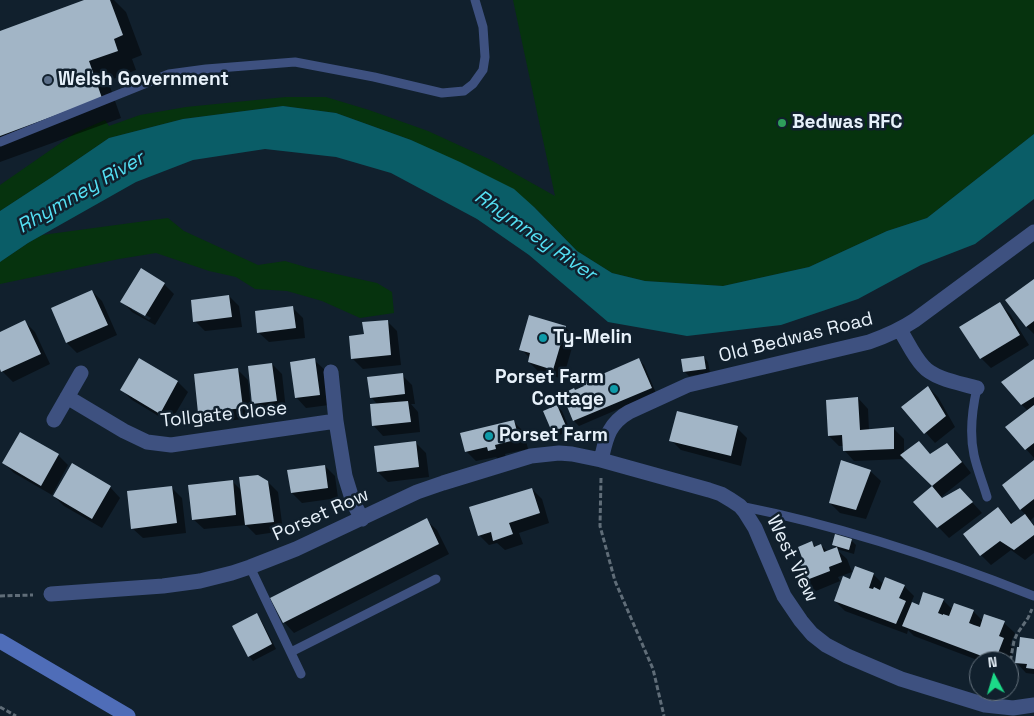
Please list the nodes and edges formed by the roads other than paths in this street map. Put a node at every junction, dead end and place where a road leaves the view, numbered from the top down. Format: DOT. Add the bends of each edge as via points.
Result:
graph roads {
  1 [pos="475,0"];
  2 [pos="0,142"];
  3 [pos="1034,232"];
  4 [pos="900,330"];
  5 [pos="331,372"];
  6 [pos="81,373"];
  7 [pos="977,388"];
  8 [pos="67,397"];
  9 [pos="54,420"];
  10 [pos="336,421"];
  11 [pos="601,460"];
  12 [pos="987,497"];
  13 [pos="740,506"];
  14 [pos="362,519"];
  15 [pos="250,567"];
  16 [pos="436,579"];
  17 [pos="51,594"];
  18 [pos="1034,596"];
  19 [pos="0,640"];
  20 [pos="291,652"];
  21 [pos="302,674"];
  22 [pos="1034,705"];
  23 [pos="128,716"];
  1 -- 2 [label="lane" via="483,27 483,70 474,84 464,91 442,93 295,62 206,69 169,74"];
  3 -- 4 [label="street, Old Bedwas Road"];
  4 -- 7 [label="street" via="928,371"];
  4 -- 11 [label="street, Old Bedwas Road" via="869,342 681,388 620,417 610,430"];
  5 -- 10 [label="street"];
  6 -- 8 [label="street"];
  7 -- 12 [label="lane" via="971,413 972,437"];
  8 -- 9 [label="street"];
  8 -- 10 [label="street, Tollgate Close" via="147,442 170,445"];
  10 -- 14 [label="street" via="348,489"];
  11 -- 13 [label="street, West View" via="709,490"];
  11 -- 14 [label="street, Porset Row" via="559,453 531,456 418,492"];
  13 -- 18 [label="lane" via="874,539"];
  13 -- 22 [label="street, West View" via="755,528 784,596 812,634 826,645 874,669 985,705 1013,708"];
  14 -- 15 [label="street, Porset Row"];
  15 -- 17 [label="street, Porset Row" via="200,581"];
  15 -- 20 [label="lane"];
  16 -- 20 [label="lane"];
  19 -- 23 [label="street"];
  20 -- 21 [label="lane"];
}
